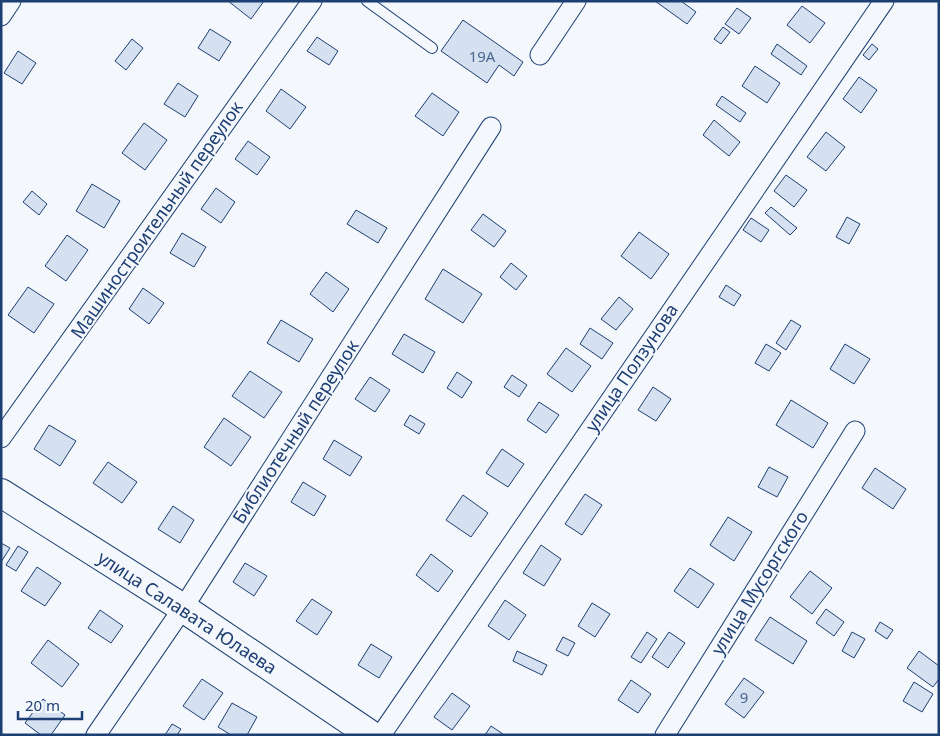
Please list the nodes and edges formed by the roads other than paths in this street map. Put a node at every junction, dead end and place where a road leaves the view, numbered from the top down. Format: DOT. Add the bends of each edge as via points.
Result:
graph roads {
  1 [pos="11,1"];
  2 [pos="312,1"];
  3 [pos="367,1"];
  4 [pos="576,1"];
  5 [pos="884,1"];
  6 [pos="1,16"];
  7 [pos="432,48"];
  8 [pos="540,55"];
  9 [pos="491,127"];
  10 [pos="855,431"];
  11 [pos="1,438"];
  12 [pos="1,493"];
  13 [pos="183,608"];
  14 [pos="96,735"];
  15 [pos="371,735"];
  16 [pos="381,735"];
  17 [pos="665,735"];
  1 -- 6 [label="street"];
  2 -- 11 [label="street, Машиностроительный переулок"];
  3 -- 7 [label="lane"];
  4 -- 8 [label="street"];
  5 -- 16 [label="street, улица Ползунова"];
  9 -- 13 [label="street, Библиотечный переулок"];
  10 -- 17 [label="street, улица Мусоргского"];
  12 -- 13 [label="street, улица Салавата Юлаева"];
  13 -- 14 [label="street, Библиотечный переулок"];
  13 -- 15 [label="street, улица Салавата Юлаева"];
}
